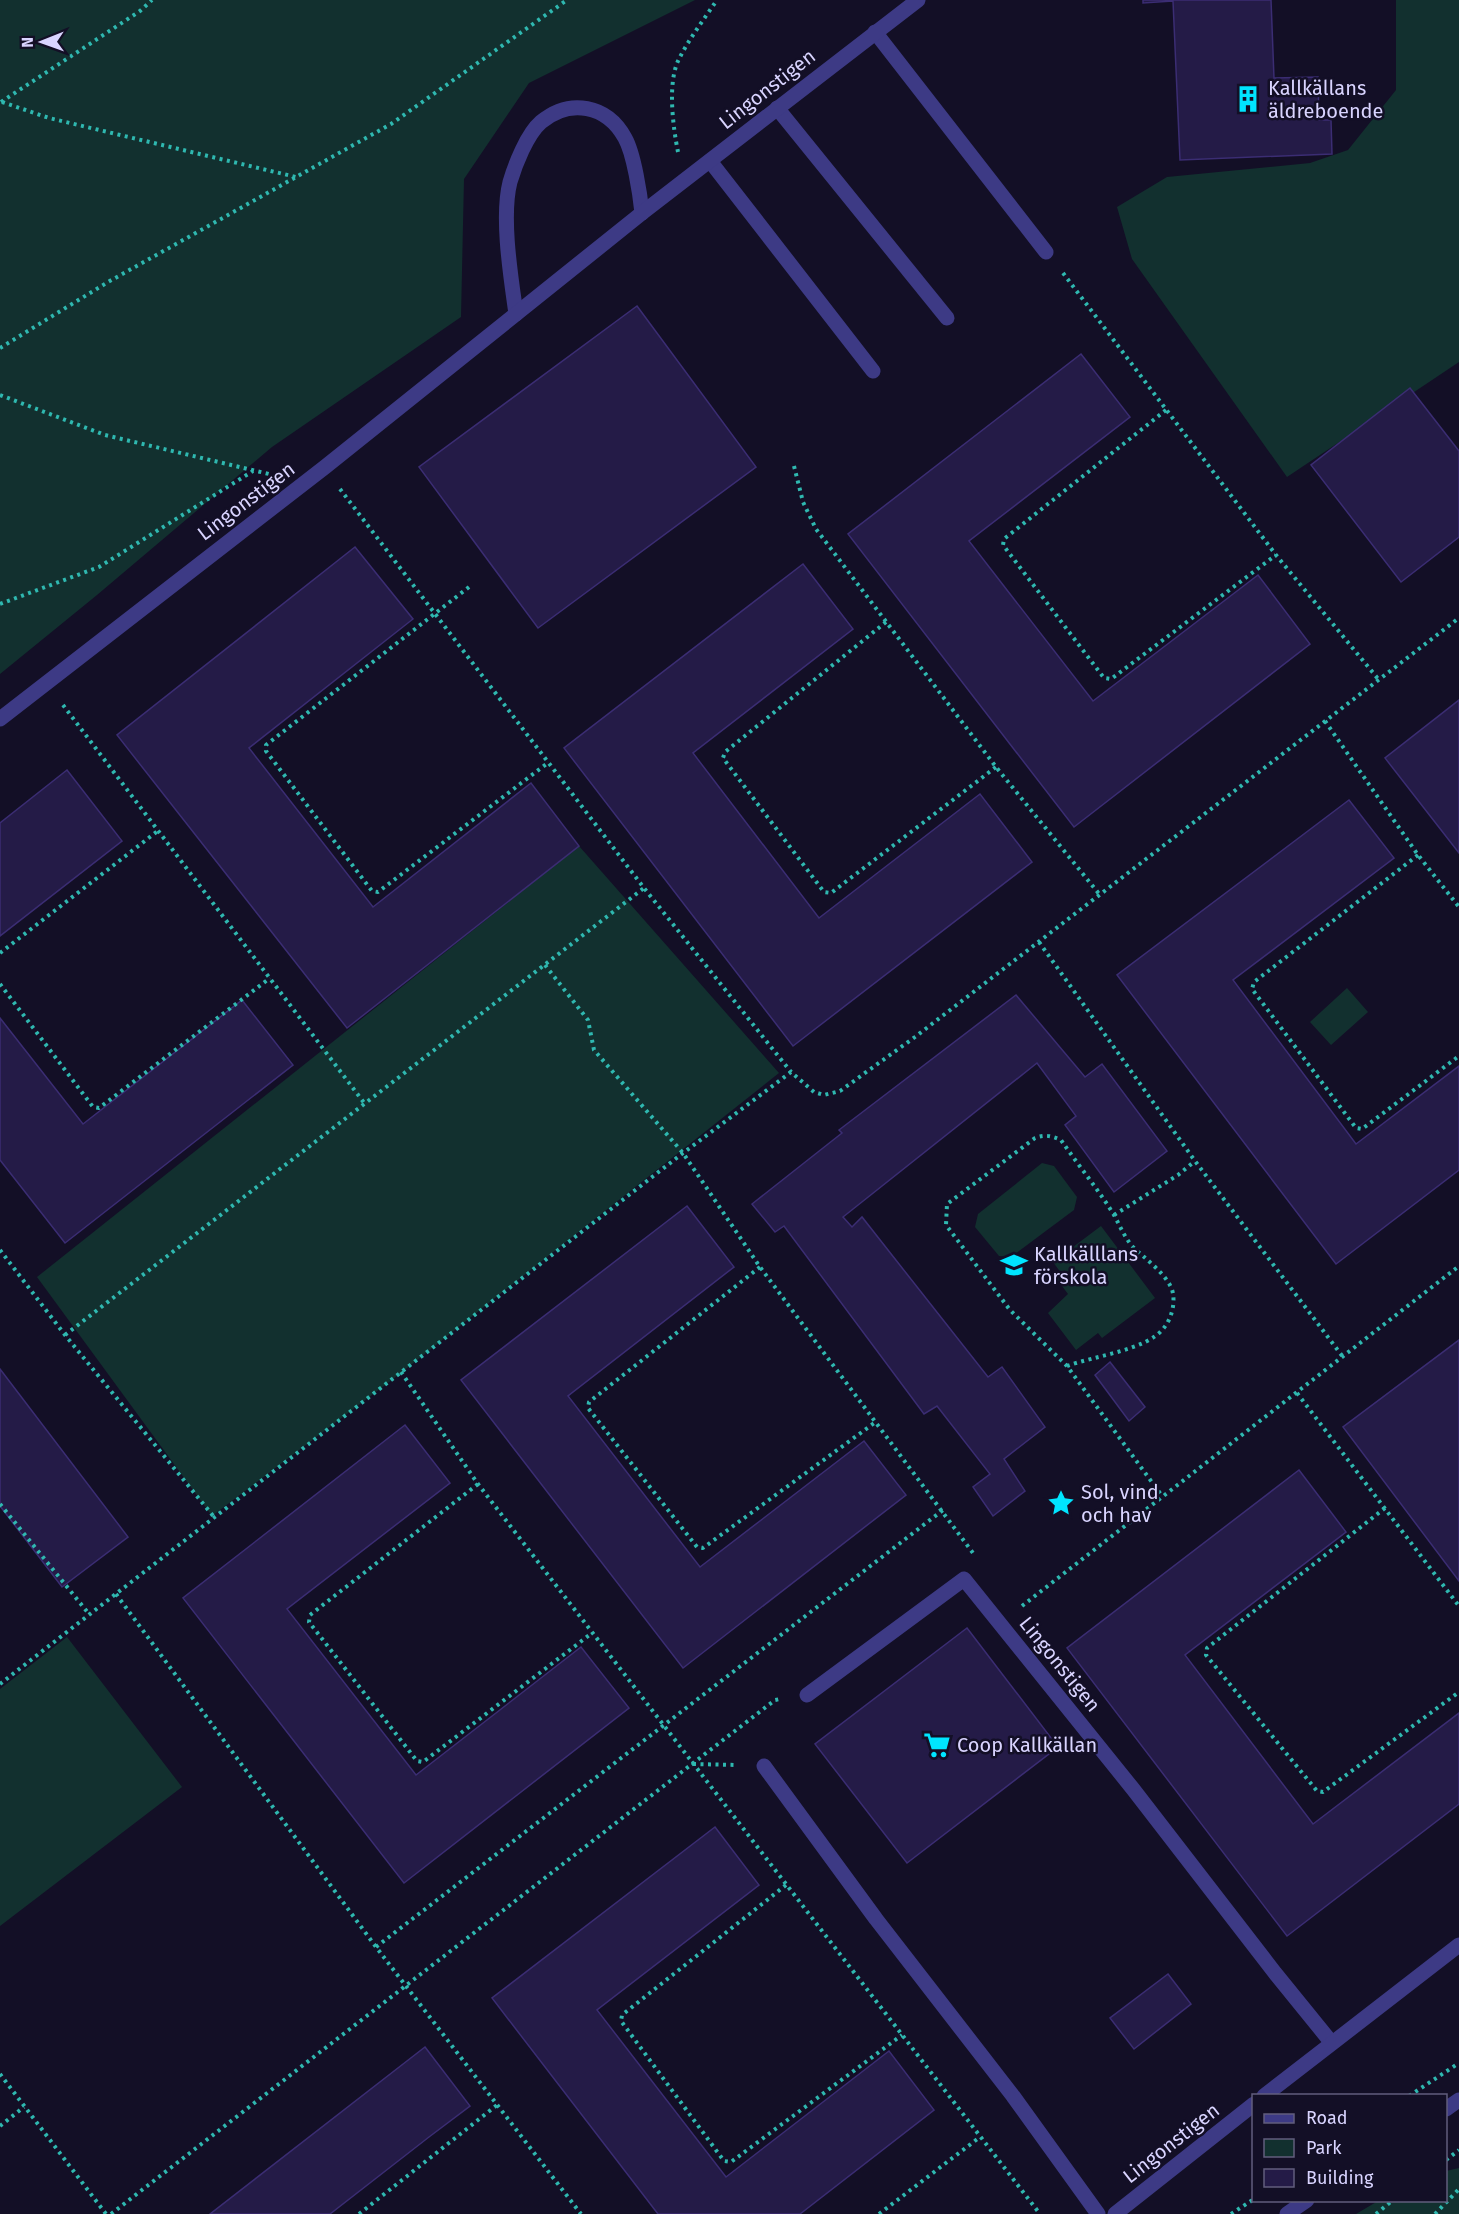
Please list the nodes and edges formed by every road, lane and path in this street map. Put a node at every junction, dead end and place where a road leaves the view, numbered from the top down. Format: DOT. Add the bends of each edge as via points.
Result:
graph roads {
  1 [pos="152,0"];
  2 [pos="567,0"];
  3 [pos="717,0"];
  4 [pos="918,0"];
  5 [pos="875,32"];
  6 [pos="1,102"];
  7 [pos="777,108"];
  8 [pos="710,161"];
  9 [pos="691,175"];
  10 [pos="297,177"];
  11 [pos="642,213"];
  12 [pos="1046,252"];
  13 [pos="516,314"];
  14 [pos="947,318"];
  15 [pos="0,348"];
  16 [pos="873,371"];
  17 [pos="0,395"];
  18 [pos="1166,410"];
  19 [pos="794,466"];
  20 [pos="254,471"];
  21 [pos="305,482"];
  22 [pos="1276,555"];
  23 [pos="470,587"];
  24 [pos="0,604"];
  25 [pos="436,614"];
  26 [pos="1459,618"];
  27 [pos="886,622"];
  28 [pos="1379,680"];
  29 [pos="59,700"];
  30 [pos="0,719"];
  31 [pos="1325,721"];
  32 [pos="549,762"];
  33 [pos="996,767"];
  34 [pos="159,830"];
  35 [pos="1418,855"];
  36 [pos="644,888"];
  37 [pos="1100,895"];
  38 [pos="1459,907"];
  39 [pos="1039,942"];
  40 [pos="0,953"];
  41 [pos="545,964"];
  42 [pos="271,978"];
  43 [pos="0,984"];
  44 [pos="1459,1056"];
  45 [pos="791,1072"];
  46 [pos="365,1104"];
  47 [pos="683,1154"];
  48 [pos="1195,1161"];
  49 [pos="1114,1215"];
  50 [pos="0,1250"];
  51 [pos="1459,1266"];
  52 [pos="760,1267"];
  53 [pos="65,1335"];
  54 [pos="1343,1357"];
  55 [pos="1067,1366"];
  56 [pos="401,1372"];
  57 [pos="1297,1393"];
  58 [pos="877,1421"];
  59 [pos="478,1484"];
  60 [pos="1162,1496"];
  61 [pos="0,1504"];
  62 [pos="1384,1508"];
  63 [pos="943,1510"];
  64 [pos="214,1517"];
  65 [pos="976,1556"];
  66 [pos="116,1594"];
  67 [pos="1459,1606"];
  68 [pos="89,1614"];
  69 [pos="1000,1623"];
  70 [pos="592,1633"];
  71 [pos="0,1684"];
  72 [pos="1459,1692"];
  73 [pos="807,1695"];
  74 [pos="662,1726"];
  75 [pos="692,1764"];
  76 [pos="764,1766"];
  77 [pos="786,1885"];
  78 [pos="1459,1945"];
  79 [pos="376,1947"];
  80 [pos="405,1985"];
  81 [pos="902,2035"];
  82 [pos="1331,2042"];
  83 [pos="1459,2063"];
  84 [pos="0,2074"];
  85 [pos="1266,2094"];
  86 [pos="1412,2094"];
  87 [pos="497,2105"];
  88 [pos="1252,2106"];
  89 [pos="24,2107"];
  90 [pos="0,2126"];
  91 [pos="980,2137"];
  92 [pos="1459,2150"];
  93 [pos="1447,2159"];
  94 [pos="1459,2189"];
  95 [pos="1252,2200"];
  96 [pos="1304,2202"];
  97 [pos="1391,2202"];
  98 [pos="1447,2202"];
  99 [pos="1447,2202"];
  100 [pos="109,2214"];
  101 [pos="359,2214"];
  102 [pos="581,2214"];
  103 [pos="879,2214"];
  104 [pos="1040,2214"];
  105 [pos="1098,2214"];
  106 [pos="1115,2214"];
  107 [pos="1231,2214"];
  108 [pos="1287,2214"];
  109 [pos="1376,2214"];
  110 [pos="1435,2214"];
  1 -- 6 [label="path"];
  2 -- 10 [label="path" via="391,124"];
  3 -- 9 [label="path" via="678,60 672,82 680,159"];
  4 -- 5 [label="street, Lingonstigen"];
  5 -- 7 [label="street, Lingonstigen"];
  5 -- 12 [label="street"];
  6 -- 10 [label="path" via="49,118"];
  7 -- 8 [label="street, Lingonstigen"];
  7 -- 14 [label="street"];
  8 -- 9 [label="street, Lingonstigen"];
  8 -- 16 [label="street"];
  9 -- 11 [label="street, Lingonstigen"];
  10 -- 15 [label="path" via="108,282"];
  11 -- 13 [label="street, Lingonstigen"];
  11 -- 13 [label="street" via="626,139 611,118 587,107 561,109 539,123 521,152 510,184 507,218"];
  12 -- 18 [label="path"];
  13 -- 21 [label="street, Lingonstigen"];
  17 -- 20 [label="path" via="105,435"];
  18 -- 22 [label="path"];
  18 -- 22 [label="path" via="1004,539 1004,545 1104,678 1111,679"];
  19 -- 27 [label="path" via="803,502 816,530"];
  20 -- 21 [label="path"];
  20 -- 24 [label="path" via="99,567"];
  21 -- 25 [label="path" via="337,484"];
  21 -- 30 [label="street, Lingonstigen"];
  22 -- 28 [label="path"];
  23 -- 25 [label="path"];
  25 -- 32 [label="path"];
  25 -- 32 [label="path" via="266,745 266,751 365,882 378,892"];
  26 -- 28 [label="path"];
  27 -- 33 [label="path"];
  27 -- 33 [label="path" via="725,752 723,758 824,892 831,893"];
  28 -- 31 [label="path"];
  29 -- 34 [label="path"];
  31 -- 35 [label="path"];
  31 -- 37 [label="path"];
  32 -- 36 [label="path"];
  33 -- 37 [label="path"];
  34 -- 40 [label="path"];
  34 -- 42 [label="path"];
  35 -- 38 [label="path"];
  35 -- 44 [label="path" via="1254,982 1252,989 1356,1128 1362,1129"];
  36 -- 41 [label="path"];
  36 -- 45 [label="path"];
  37 -- 39 [label="path"];
  39 -- 45 [label="path" via="840,1091 824,1095 814,1092"];
  39 -- 48 [label="path"];
  41 -- 46 [label="path"];
  41 -- 47 [label="path" via="588,1020 594,1050"];
  42 -- 43 [label="path" via="99,1108 93,1107"];
  42 -- 46 [label="path"];
  45 -- 47 [label="path"];
  46 -- 53 [label="path"];
  47 -- 52 [label="path"];
  47 -- 56 [label="path"];
  48 -- 49 [label="path"];
  48 -- 54 [label="path"];
  49 -- 55 [label="path" via="1125,1238 1169,1284 1173,1294 1172,1315 1148,1342"];
  49 -- 55 [label="path" via="1061,1140 1042,1135 947,1204 946,1225 1010,1310"];
  50 -- 53 [label="path"];
  51 -- 54 [label="path"];
  52 -- 58 [label="path"];
  52 -- 58 [label="path" via="589,1402 588,1408 697,1547 703,1548"];
  53 -- 64 [label="path"];
  54 -- 57 [label="path"];
  55 -- 60 [label="path"];
  56 -- 59 [label="path"];
  56 -- 64 [label="path"];
  57 -- 60 [label="path"];
  57 -- 62 [label="path"];
  58 -- 63 [label="path"];
  59 -- 70 [label="path"];
  59 -- 70 [label="path" via="310,1615 309,1622 417,1761 423,1762"];
  60 -- 69 [label="path"];
  61 -- 68 [label="path"];
  62 -- 67 [label="path"];
  62 -- 72 [label="path" via="1208,1648 1206,1655 1317,1791 1323,1792"];
  63 -- 65 [label="path"];
  63 -- 74 [label="path"];
  64 -- 66 [label="path"];
  66 -- 68 [label="path"];
  66 -- 79 [label="path"];
  68 -- 71 [label="path"];
  69 -- 73 [label="street, Lingonstigen" via="964,1580"];
  69 -- 82 [label="street, Lingonstigen"];
  70 -- 74 [label="path"];
  73 -- 75 [label="path" via="775,1700"];
  74 -- 75 [label="path"];
  74 -- 79 [label="path"];
  75 -- 76 [label="path"];
  75 -- 77 [label="path"];
  75 -- 80 [label="path"];
  76 -- 105 [label="street"];
  77 -- 81 [label="path"];
  77 -- 81 [label="path" via="622,2015 621,2021 724,2161 731,2162"];
  78 -- 82 [label="street"];
  79 -- 80 [label="path"];
  80 -- 87 [label="path"];
  80 -- 100 [label="path"];
  81 -- 91 [label="path"];
  82 -- 85 [label="street"];
  83 -- 86 [label="path"];
  84 -- 89 [label="path"];
  87 -- 101 [label="path"];
  87 -- 102 [label="path"];
  88 -- 106 [label="street, Lingonstigen"];
  89 -- 90 [label="path"];
  89 -- 100 [label="path"];
  91 -- 103 [label="path"];
  91 -- 104 [label="path"];
  92 -- 93 [label="path"];
  94 -- 98 [label="path"];
  95 -- 107 [label="path"];
  96 -- 108 [label="street"];
  97 -- 109 [label="path"];
  99 -- 110 [label="path"];
}
